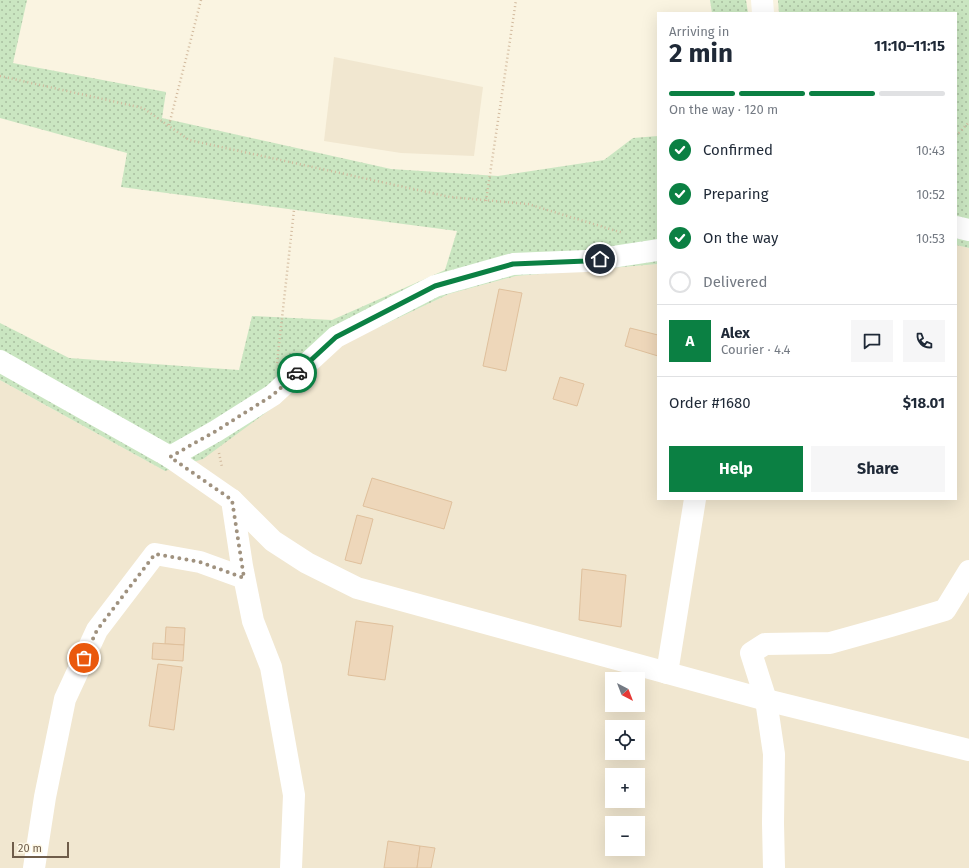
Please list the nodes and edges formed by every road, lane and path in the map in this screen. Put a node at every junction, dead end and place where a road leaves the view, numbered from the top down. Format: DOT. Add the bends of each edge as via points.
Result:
graph roads {
  1 [pos="201,0"];
  2 [pos="516,0"];
  3 [pos="762,0"];
  4 [pos="763,12"];
  5 [pos="0,76"];
  6 [pos="969,122"];
  7 [pos="169,125"];
  8 [pos="957,135"];
  9 [pos="486,201"];
  10 [pos="294,210"];
  11 [pos="957,227"];
  12 [pos="969,230"];
  13 [pos="627,234"];
  14 [pos="657,250"];
  15 [pos="0,361"];
  16 [pos="276,364"];
  17 [pos="216,431"];
  18 [pos="170,457"];
  19 [pos="222,467"];
  20 [pos="232,500"];
  21 [pos="695,500"];
  22 [pos="969,571"];
  23 [pos="244,578"];
  24 [pos="667,673"];
  25 [pos="766,700"];
  26 [pos="969,750"];
  27 [pos="34,868"];
  28 [pos="291,868"];
  29 [pos="774,868"];
  1 -- 7 [label="path"];
  2 -- 9 [label="path"];
  3 -- 4 [label="street"];
  5 -- 7 [label="path" via="143,108"];
  6 -- 8 [label="path"];
  7 -- 9 [label="path" via="189,140 450,197"];
  9 -- 13 [label="path" via="528,204"];
  10 -- 16 [label="path"];
  11 -- 12 [label="street"];
  14 -- 17 [label="street" via="586,261 513,264 435,286 336,337 273,395"];
  15 -- 18 [label="street"];
  17 -- 18 [label="street"];
  17 -- 19 [label="path"];
  18 -- 20 [label="street"];
  20 -- 23 [label="street"];
  20 -- 24 [label="street" via="273,541 307,564 357,588"];
  21 -- 24 [label="street"];
  22 -- 25 [label="street" via="945,610 830,643 765,644 751,653"];
  23 -- 27 [label="street" via="200,562 155,554 97,630 65,699"];
  23 -- 28 [label="street" via="253,621 271,667 294,795"];
  24 -- 25 [label="street"];
  25 -- 26 [label="street"];
  25 -- 29 [label="street" via="774,754"];
}
